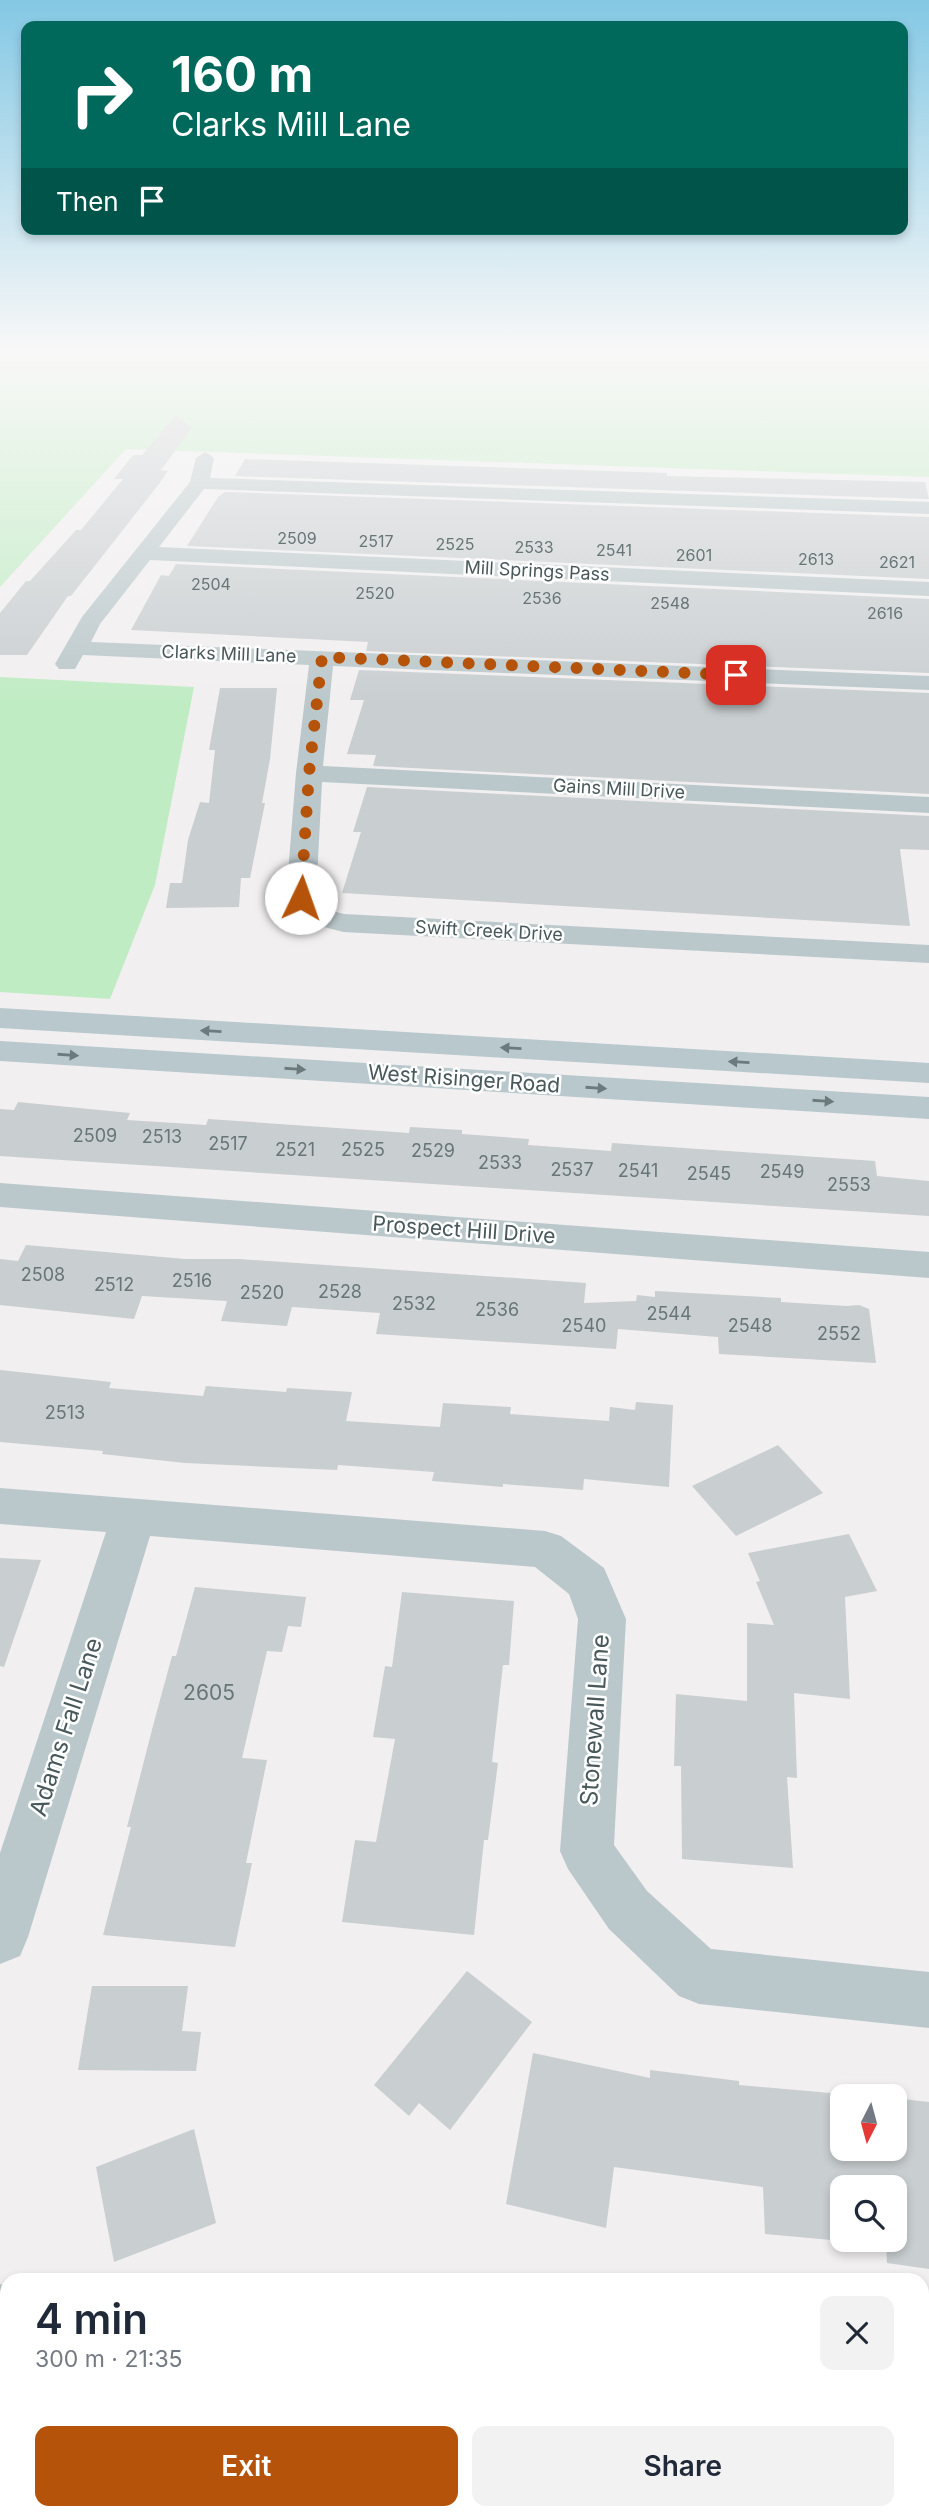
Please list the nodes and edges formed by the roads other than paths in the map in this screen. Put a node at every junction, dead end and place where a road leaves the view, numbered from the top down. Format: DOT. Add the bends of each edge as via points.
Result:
graph roads {
  1 [pos="203,468"];
  2 [pos="199,482"];
  3 [pos="929,508"];
  4 [pos="145,553"];
  5 [pos="929,589"];
  6 [pos="322,657"];
  7 [pos="929,683"];
  8 [pos="309,773"];
  9 [pos="929,805"];
  10 [pos="929,954"];
  11 [pos="0,1018"];
  12 [pos="0,1051"];
  13 [pos="929,1073"];
  14 [pos="929,1108"];
  15 [pos="0,1195"];
  16 [pos="929,1265"];
  17 [pos="0,1506"];
  18 [pos="132,1517"];
  19 [pos="0,1937"];
  20 [pos="929,2000"];
  1 -- 2 [label="street"];
  2 -- 3 [label="street"];
  2 -- 4 [label="street"];
  4 -- 5 [label="street, Mill Springs Pass"];
  4 -- 6 [label="street, Clarks Mill Lane" via="90,622 71,656"];
  6 -- 7 [label="street, Clarks Mill Lane"];
  6 -- 8 [label="street, Swift Creek Drive"];
  8 -- 9 [label="street, Gains Mill Drive"];
  8 -- 10 [label="street, Swift Creek Drive" via="301,898 309,914 343,923"];
  13 -- 11 [label="main road, West Risinger Road, one-way"];
  12 -- 14 [label="main road, West Risinger Road, one-way"];
  15 -- 16 [label="street, Prospect Hill Drive"];
  17 -- 18 [label="street, Stonewall Lane"];
  18 -- 19 [label="street, Adams Fall Lane"];
  18 -- 20 [label="street, Stonewall Lane" via="545,1549 588,1582 602,1619 587,1851 628,1910 699,1976"];
}
